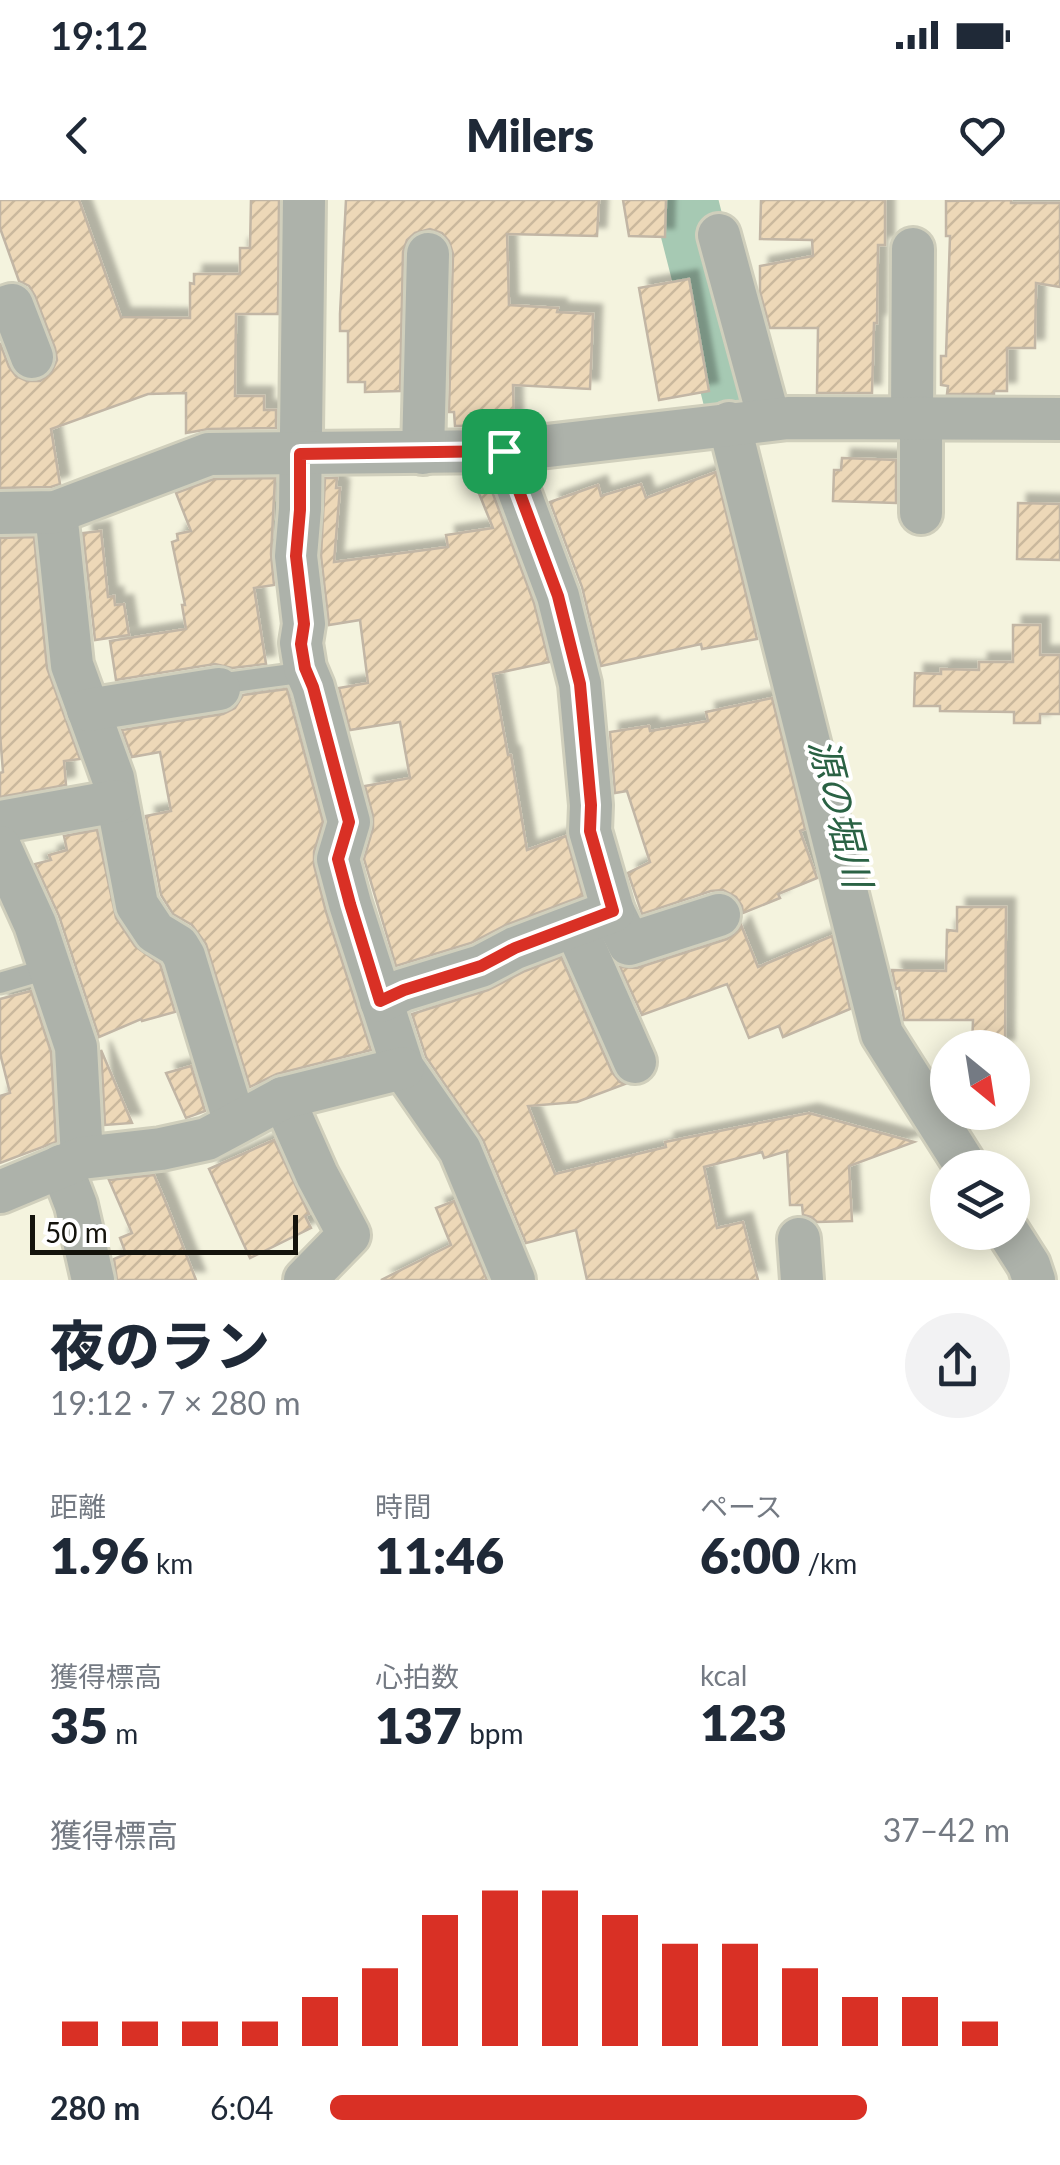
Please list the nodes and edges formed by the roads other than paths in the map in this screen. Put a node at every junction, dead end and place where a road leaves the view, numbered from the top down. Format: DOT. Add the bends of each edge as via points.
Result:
graph roads {
  1 [pos="304,200"];
  2 [pos="719,236"];
  3 [pos="913,250"];
  4 [pos="428,254"];
  5 [pos="0,308"];
  6 [pos="32,357"];
  7 [pos="916,417"];
  8 [pos="1060,419"];
  9 [pos="749,421"];
  10 [pos="504,451"];
  11 [pos="424,453"];
  12 [pos="300,454"];
  13 [pos="56,512"];
  14 [pos="921,513"];
  15 [pos="0,514"];
  16 [pos="307,672"];
  17 [pos="219,689"];
  18 [pos="88,710"];
  19 [pos="117,801"];
  20 [pos="0,822"];
  21 [pos="0,847"];
  22 [pos="719,915"];
  23 [pos="594,918"];
  24 [pos="51,968"];
  25 [pos="0,983"];
  26 [pos="380,1001"];
  27 [pos="635,1062"];
  28 [pos="403,1068"];
  29 [pos="283,1098"];
  30 [pos="235,1123"];
  31 [pos="956,1150"];
  32 [pos="72,1162"];
  33 [pos="0,1192"];
  34 [pos="1019,1250"];
  35 [pos="93,1280"];
  36 [pos="305,1280"];
  37 [pos="514,1280"];
  38 [pos="1034,1280"];
  1 -- 12 [label="street"];
  2 -- 9 [label="street"];
  3 -- 7 [label="street"];
  4 -- 11 [label="street"];
  5 -- 6 [label="street" via="12,305"];
  7 -- 8 [label="street"];
  7 -- 9 [label="street"];
  7 -- 14 [label="street"];
  9 -- 10 [label="street"];
  9 -- 31 [label="street" via="882,1034"];
  10 -- 11 [label="street"];
  10 -- 23 [label="street" via="558,596 580,684"];
  11 -- 12 [label="street"];
  12 -- 13 [label="street" via="209,454"];
  12 -- 16 [label="street" via="296,556"];
  13 -- 15 [label="street"];
  13 -- 18 [label="street" via="72,665"];
  16 -- 17 [label="lane" via="226,682"];
  16 -- 26 [label="street" via="349,822 338,859"];
  17 -- 18 [label="street"];
  18 -- 19 [label="street"];
  19 -- 20 [label="street"];
  19 -- 30 [label="street" via="137,905 155,932 184,956"];
  21 -- 24 [label="street"];
  22 -- 23 [label="street" via="629,944"];
  23 -- 26 [label="street"];
  23 -- 27 [label="street"];
  24 -- 25 [label="lane"];
  24 -- 32 [label="street" via="76,1046"];
  26 -- 28 [label="street"];
  28 -- 29 [label="street"];
  28 -- 37 [label="street" via="460,1150"];
  29 -- 30 [label="street"];
  29 -- 36 [label="street" via="349,1235"];
  30 -- 32 [label="street" via="207,1139"];
  32 -- 33 [label="street"];
  32 -- 35 [label="street"];
  34 -- 38 [label="street"];
}
